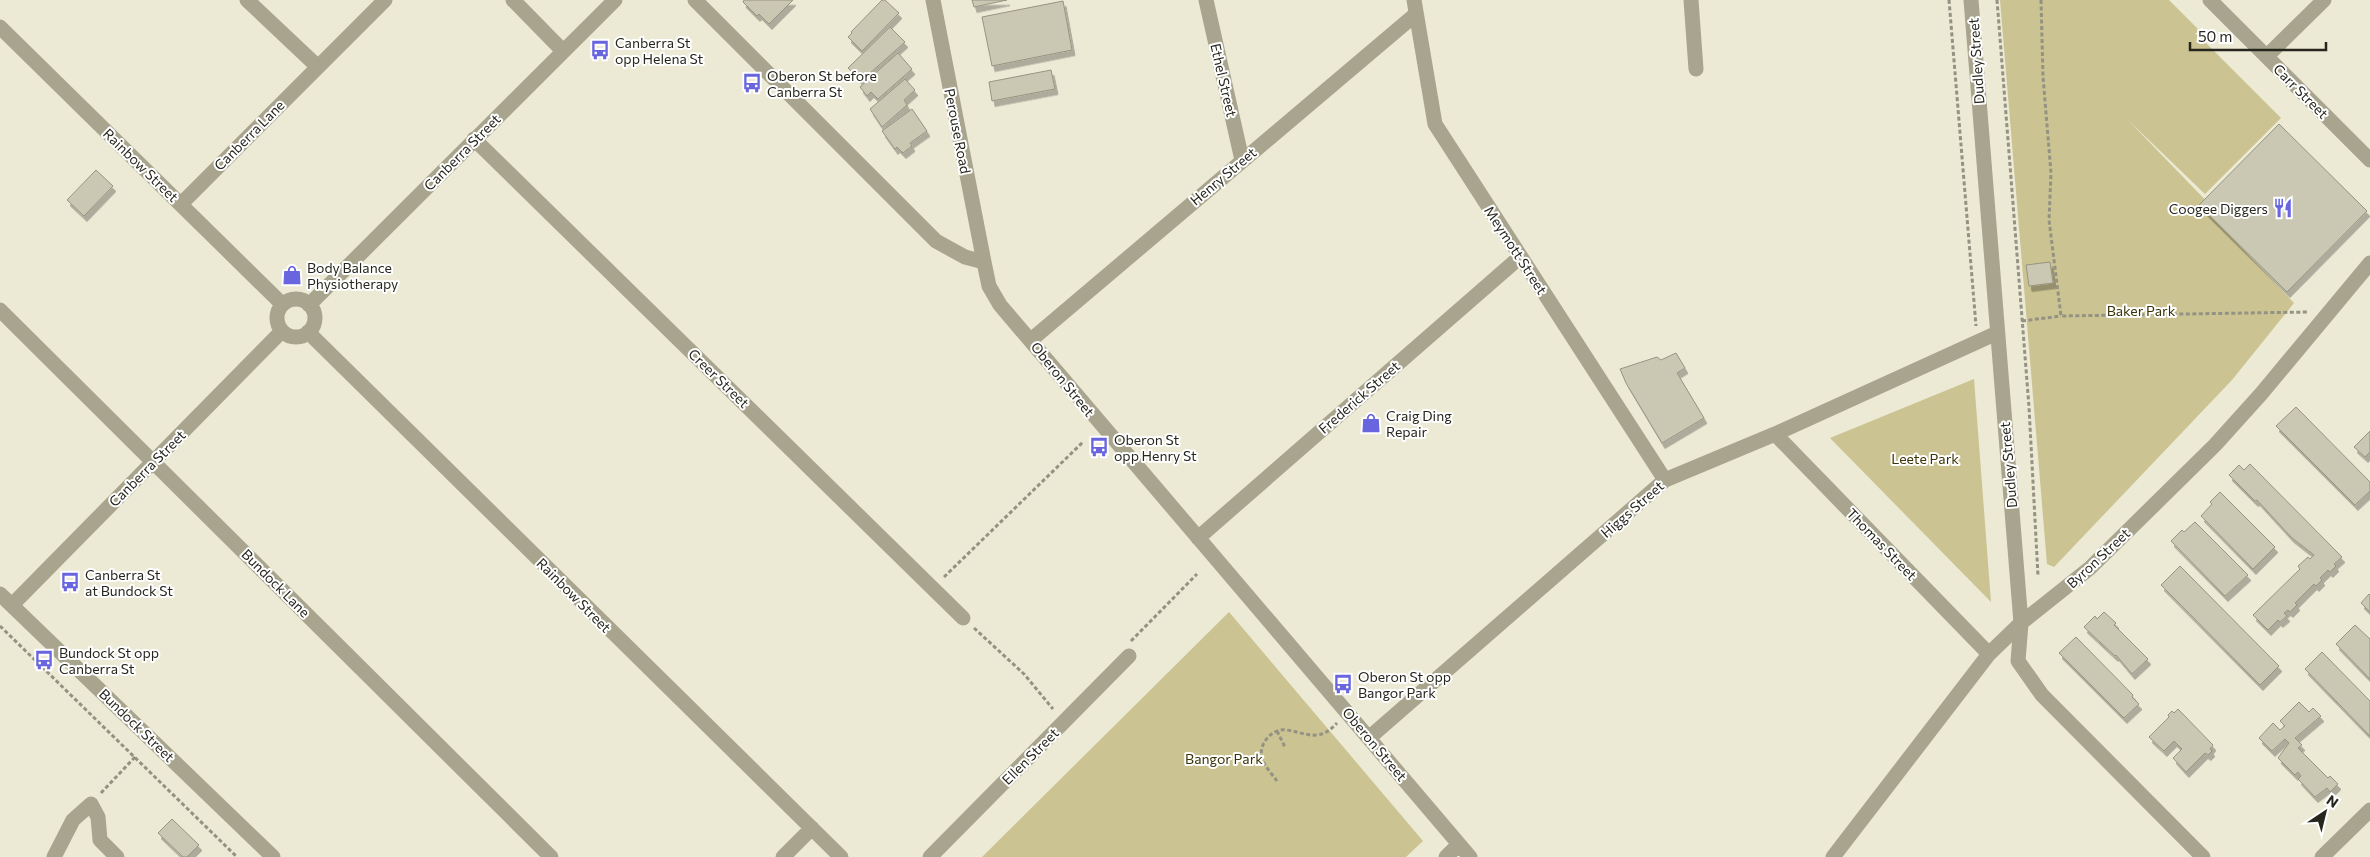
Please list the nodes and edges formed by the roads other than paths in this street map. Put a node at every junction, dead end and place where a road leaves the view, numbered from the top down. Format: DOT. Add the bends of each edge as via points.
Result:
graph roads {
  1 [pos="247,0"];
  2 [pos="385,0"];
  3 [pos="513,0"];
  4 [pos="615,0"];
  5 [pos="695,0"];
  6 [pos="933,0"];
  7 [pos="1206,0"];
  8 [pos="1691,0"];
  9 [pos="1971,0"];
  10 [pos="2210,0"];
  11 [pos="2324,0"];
  12 [pos="1415,7"];
  13 [pos="0,27"];
  14 [pos="563,51"];
  15 [pos="2267,56"];
  16 [pos="318,67"];
  17 [pos="1696,69"];
  18 [pos="474,139"];
  19 [pos="1242,160"];
  20 [pos="2370,160"];
  21 [pos="181,204"];
  22 [pos="1520,257"];
  23 [pos="984,262"];
  24 [pos="2370,263"];
  25 [pos="282,304"];
  26 [pos="310,305"];
  27 [pos="0,310"];
  28 [pos="282,331"];
  29 [pos="308,332"];
  30 [pos="1997,333"];
  31 [pos="1031,340"];
  32 [pos="1775,434"];
  33 [pos="154,461"];
  34 [pos="1665,480"];
  35 [pos="1198,538"];
  36 [pos="0,594"];
  37 [pos="12,605"];
  38 [pos="963,618"];
  39 [pos="2021,623"];
  40 [pos="1989,654"];
  41 [pos="1129,656"];
  42 [pos="1370,737"];
  43 [pos="2370,810"];
  44 [pos="812,828"];
  45 [pos="1459,844"];
  46 [pos="54,857"];
  47 [pos="116,857"];
  48 [pos="273,857"];
  49 [pos="551,857"];
  50 [pos="783,857"];
  51 [pos="841,857"];
  52 [pos="930,857"];
  53 [pos="1446,857"];
  54 [pos="1470,857"];
  55 [pos="1833,857"];
  56 [pos="2203,857"];
  57 [pos="2322,857"];
  1 -- 16 [label="street"];
  2 -- 16 [label="street, Canberra Lane"];
  3 -- 14 [label="street"];
  4 -- 14 [label="street, Canberra Street"];
  5 -- 23 [label="street" via="936,241 965,258"];
  6 -- 23 [label="street, Perouse Road"];
  7 -- 19 [label="street, Ethel Street"];
  8 -- 17 [label="street"];
  9 -- 30 [label="street, Dudley Street"];
  10 -- 15 [label="street, Carr Street"];
  11 -- 15 [label="street"];
  12 -- 19 [label="street, Henry Street"];
  12 -- 22 [label="street, Meymott Street" via="1435,124"];
  13 -- 21 [label="street, Rainbow Street"];
  14 -- 18 [label="street, Canberra Street"];
  15 -- 20 [label="street, Carr Street"];
  16 -- 21 [label="street, Canberra Lane"];
  18 -- 26 [label="street, Canberra Street"];
  18 -- 38 [label="street, Creer Street"];
  19 -- 31 [label="street, Henry Street"];
  21 -- 25 [label="street, Rainbow Street"];
  22 -- 34 [label="street, Meymott Street"];
  22 -- 35 [label="street, Frederick Street"];
  23 -- 31 [label="street, Oberon Street" via="989,286 1000,306"];
  24 -- 39 [label="street, Byron Street" via="2215,445 2090,568"];
  25 -- 26 [label="street" via="298,298"];
  25 -- 28 [label="street" via="277,316"];
  26 -- 29 [label="street" via="314,322"];
  27 -- 33 [label="street, Bundock Lane"];
  28 -- 29 [label="street" via="292,336"];
  28 -- 33 [label="street, Canberra Street"];
  29 -- 44 [label="street, Rainbow Street"];
  30 -- 32 [label="street, Higgs Street"];
  30 -- 39 [label="street, Dudley Street"];
  31 -- 35 [label="street, Oberon Street"];
  32 -- 34 [label="street, Higgs Street"];
  32 -- 40 [label="street, Thomas Street"];
  33 -- 37 [label="street, Canberra Street"];
  33 -- 49 [label="street, Bundock Lane"];
  34 -- 42 [label="street, Higgs Street"];
  35 -- 42 [label="street, Oberon Street"];
  36 -- 37 [label="street, Bundock Street"];
  37 -- 48 [label="street, Bundock Street"];
  39 -- 40 [label="street, Byron Street"];
  39 -- 56 [label="street, Dudley Street" via="2018,660 2042,695"];
  40 -- 55 [label="street, Byron Street"];
  41 -- 52 [label="street, Ellen Street"];
  42 -- 45 [label="street, Oberon Street"];
  43 -- 57 [label="street"];
  44 -- 50 [label="street"];
  44 -- 51 [label="street, Rainbow Street"];
  45 -- 53 [label="street"];
  45 -- 54 [label="street, Oberon Street"];
  46 -- 47 [label="street" via="73,820 91,804 98,817 100,840"];
}
